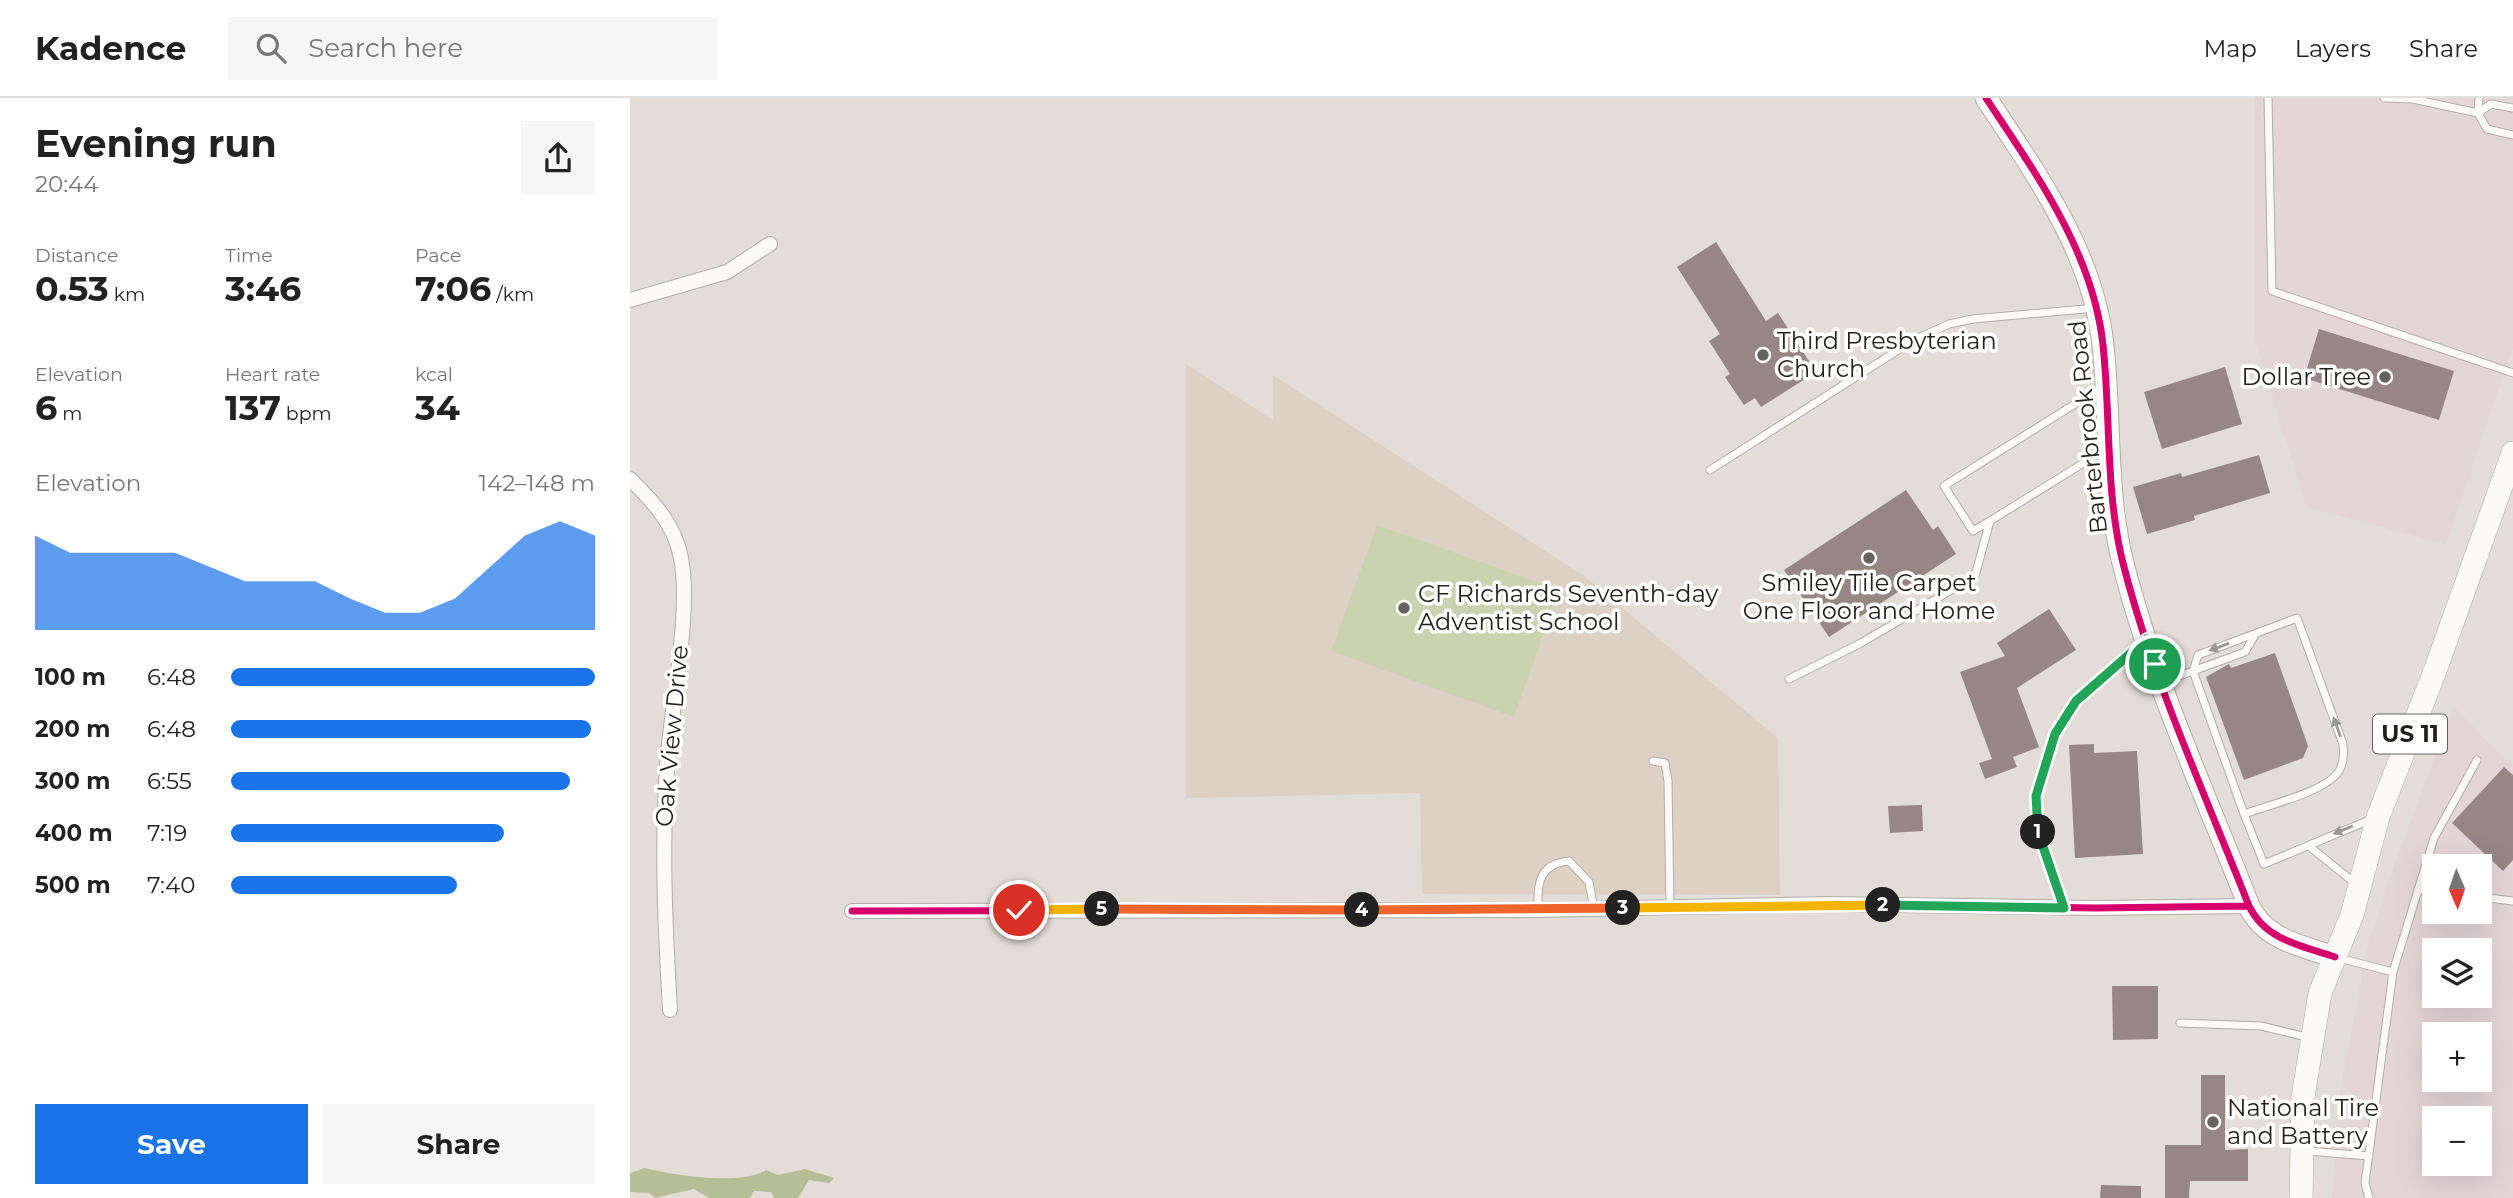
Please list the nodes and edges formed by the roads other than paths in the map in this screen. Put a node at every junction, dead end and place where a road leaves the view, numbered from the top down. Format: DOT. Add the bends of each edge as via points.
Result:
graph roads {
  1 [pos="1986,98"];
  2 [pos="2268,98"];
  3 [pos="2384,98"];
  4 [pos="2479,98"];
  5 [pos="2513,108"];
  6 [pos="2478,113"];
  7 [pos="2513,135"];
  8 [pos="770,244"];
  9 [pos="630,300"];
  10 [pos="2096,308"];
  11 [pos="2513,373"];
  12 [pos="2106,384"];
  13 [pos="2109,447"];
  14 [pos="2513,453"];
  15 [pos="1710,470"];
  16 [pos="630,479"];
  17 [pos="1990,520"];
  18 [pos="2255,634"];
  19 [pos="2147,639"];
  20 [pos="2193,671"];
  21 [pos="1789,679"];
  22 [pos="2162,682"];
  23 [pos="2477,760"];
  24 [pos="1653,761"];
  25 [pos="2244,814"];
  26 [pos="2378,817"];
  27 [pos="2310,847"];
  28 [pos="2359,886"];
  29 [pos="2418,889"];
  30 [pos="2422,890"];
  31 [pos="2492,898"];
  32 [pos="2513,901"];
  33 [pos="2249,906"];
  34 [pos="1670,907"];
  35 [pos="2064,908"];
  36 [pos="1594,909"];
  37 [pos="1538,910"];
  38 [pos="852,911"];
  39 [pos="2335,957"];
  40 [pos="2393,972"];
  41 [pos="670,1010"];
  42 [pos="2180,1023"];
  43 [pos="2311,1038"];
  44 [pos="2302,1151"];
  45 [pos="2369,1156"];
  46 [pos="2301,1198"];
  47 [pos="2370,1198"];
  1 -- 10 [label="street, Barterbrook Road" via="2054,204 2082,261"];
  2 -- 11 [label="lane" via="2272,291"];
  3 -- 6 [label="lane" via="2413,99"];
  4 -- 6 [label="lane"];
  5 -- 6 [label="lane" via="2491,104"];
  6 -- 7 [label="lane" via="2487,129"];
  8 -- 9 [label="street" via="727,272"];
  10 -- 12 [label="street, Barterbrook Road"];
  10 -- 15 [label="lane" via="1949,324 1914,340"];
  12 -- 13 [label="street, Barterbrook Road"];
  12 -- 17 [label="lane" via="1944,486 1973,531"];
  13 -- 17 [label="lane"];
  13 -- 19 [label="street, Barterbrook Road" via="2118,539"];
  14 -- 26 [label="main road, US 11"];
  16 -- 41 [label="street, Oak View Drive" via="671,528 683,572 663,820"];
  17 -- 21 [label="lane" via="1975,576"];
  18 -- 20 [label="lane" via="2245,652"];
  18 -- 20 [label="lane, one-way" via="2197,655"];
  25 -- 18 [label="lane, one-way" via="2322,785 2339,771 2344,757 2297,618"];
  19 -- 22 [label="street, Barterbrook Road"];
  19 -- 35 [label="lane" via="2076,701 2055,734 2036,796 2036,825"];
  20 -- 22 [label="lane"];
  20 -- 25 [label="lane"];
  22 -- 33 [label="street, Barterbrook Road"];
  23 -- 29 [label="lane" via="2434,838"];
  24 -- 34 [label="lane" via="1665,763 1668,781"];
  25 -- 27 [label="lane" via="2264,864"];
  26 -- 27 [label="lane, one-way"];
  26 -- 28 [label="main road, US 11"];
  27 -- 28 [label="lane"];
  28 -- 39 [label="main road, US 11"];
  29 -- 30 [label="lane"];
  29 -- 40 [label="lane"];
  31 -- 32 [label="lane"];
  33 -- 35 [label="street"];
  33 -- 39 [label="street, Barterbrook Road" via="2269,932"];
  34 -- 35 [label="street"];
  34 -- 36 [label="street"];
  36 -- 37 [label="street"];
  36 -- 37 [label="lane" via="1589,881 1569,861 1545,869 1537,884"];
  37 -- 38 [label="street"];
  39 -- 40 [label="lane"];
  39 -- 43 [label="main road, US 11" via="2319,993"];
  40 -- 45 [label="lane"];
  42 -- 43 [label="lane" via="2261,1026"];
  43 -- 44 [label="main road, US 11"];
  44 -- 45 [label="lane"];
  44 -- 46 [label="main road, US 11"];
  45 -- 47 [label="lane" via="2365,1183"];
}
